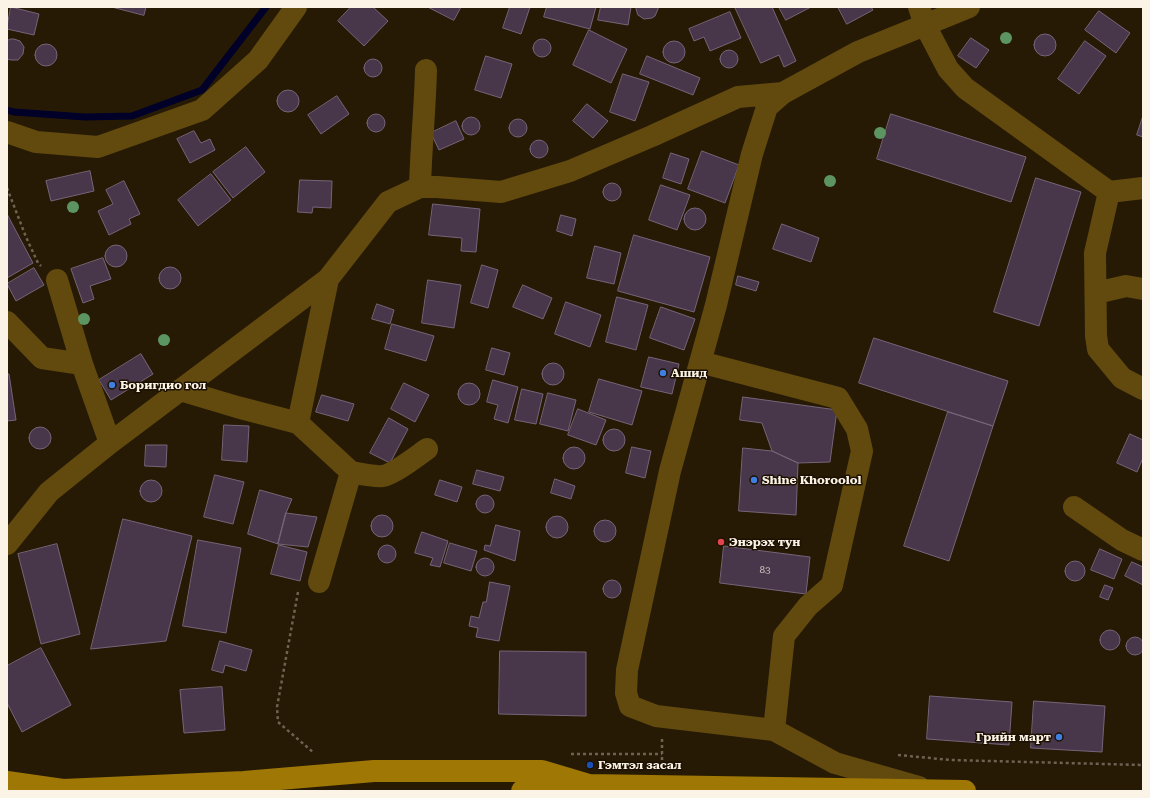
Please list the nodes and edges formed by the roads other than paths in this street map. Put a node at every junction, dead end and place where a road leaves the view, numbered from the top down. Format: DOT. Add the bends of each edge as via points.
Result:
graph roads {
  1 [pos="296,7"];
  2 [pos="969,7"];
  3 [pos="922,16"];
  4 [pos="426,70"];
  5 [pos="783,93"];
  6 [pos="7,132"];
  7 [pos="420,187"];
  8 [pos="1143,188"];
  9 [pos="1109,192"];
  10 [pos="328,279"];
  11 [pos="57,280"];
  12 [pos="1143,289"];
  13 [pos="1096,292"];
  14 [pos="7,322"];
  15 [pos="700,362"];
  16 [pos="82,364"];
  17 [pos="1143,389"];
  18 [pos="180,390"];
  19 [pos="298,423"];
  20 [pos="110,443"];
  21 [pos="427,449"];
  22 [pos="351,472"];
  23 [pos="1074,508"];
  24 [pos="7,544"];
  25 [pos="1143,550"];
  26 [pos="319,582"];
  27 [pos="774,730"];
  28 [pos="7,782"];
  29 [pos="589,785"];
  30 [pos="931,790"];
  31 [pos="522,791"];
  32 [pos="965,791"];
  1 -- 6 [label="street" via="258,60 202,110 98,147 36,142"];
  2 -- 3 [label="street"];
  3 -- 5 [label="street"];
  3 -- 9 [label="street" via="948,69 965,88"];
  4 -- 7 [label="street"];
  5 -- 7 [label="street" via="738,97 570,171 502,192"];
  5 -- 15 [label="street" via="767,107 752,154"];
  7 -- 10 [label="street" via="388,202"];
  8 -- 9 [label="street"];
  9 -- 13 [label="street" via="1095,253"];
  10 -- 18 [label="street"];
  10 -- 19 [label="street"];
  11 -- 16 [label="street"];
  12 -- 13 [label="street" via="1126,286"];
  13 -- 17 [label="street" via="1098,349 1122,378"];
  14 -- 16 [label="street" via="42,358"];
  15 -- 27 [label="street" via="670,471 627,670 626,693 630,706 662,716"];
  15 -- 27 [label="street" via="838,398 857,429 862,451 832,585 808,606 784,636"];
  16 -- 20 [label="street"];
  18 -- 19 [label="street"];
  18 -- 20 [label="street"];
  19 -- 22 [label="street"];
  20 -- 24 [label="street" via="49,492"];
  21 -- 22 [label="street" via="384,476"];
  22 -- 26 [label="street"];
  23 -- 25 [label="street" via="1122,540"];
  27 -- 30 [label="street" via="835,763"];
  28 -- 29 [label="main road" via="63,790 244,782 374,771 542,771"];
  29 -- 30 [label="main road"];
  29 -- 31 [label="main road"];
  30 -- 32 [label="main road"];
}
